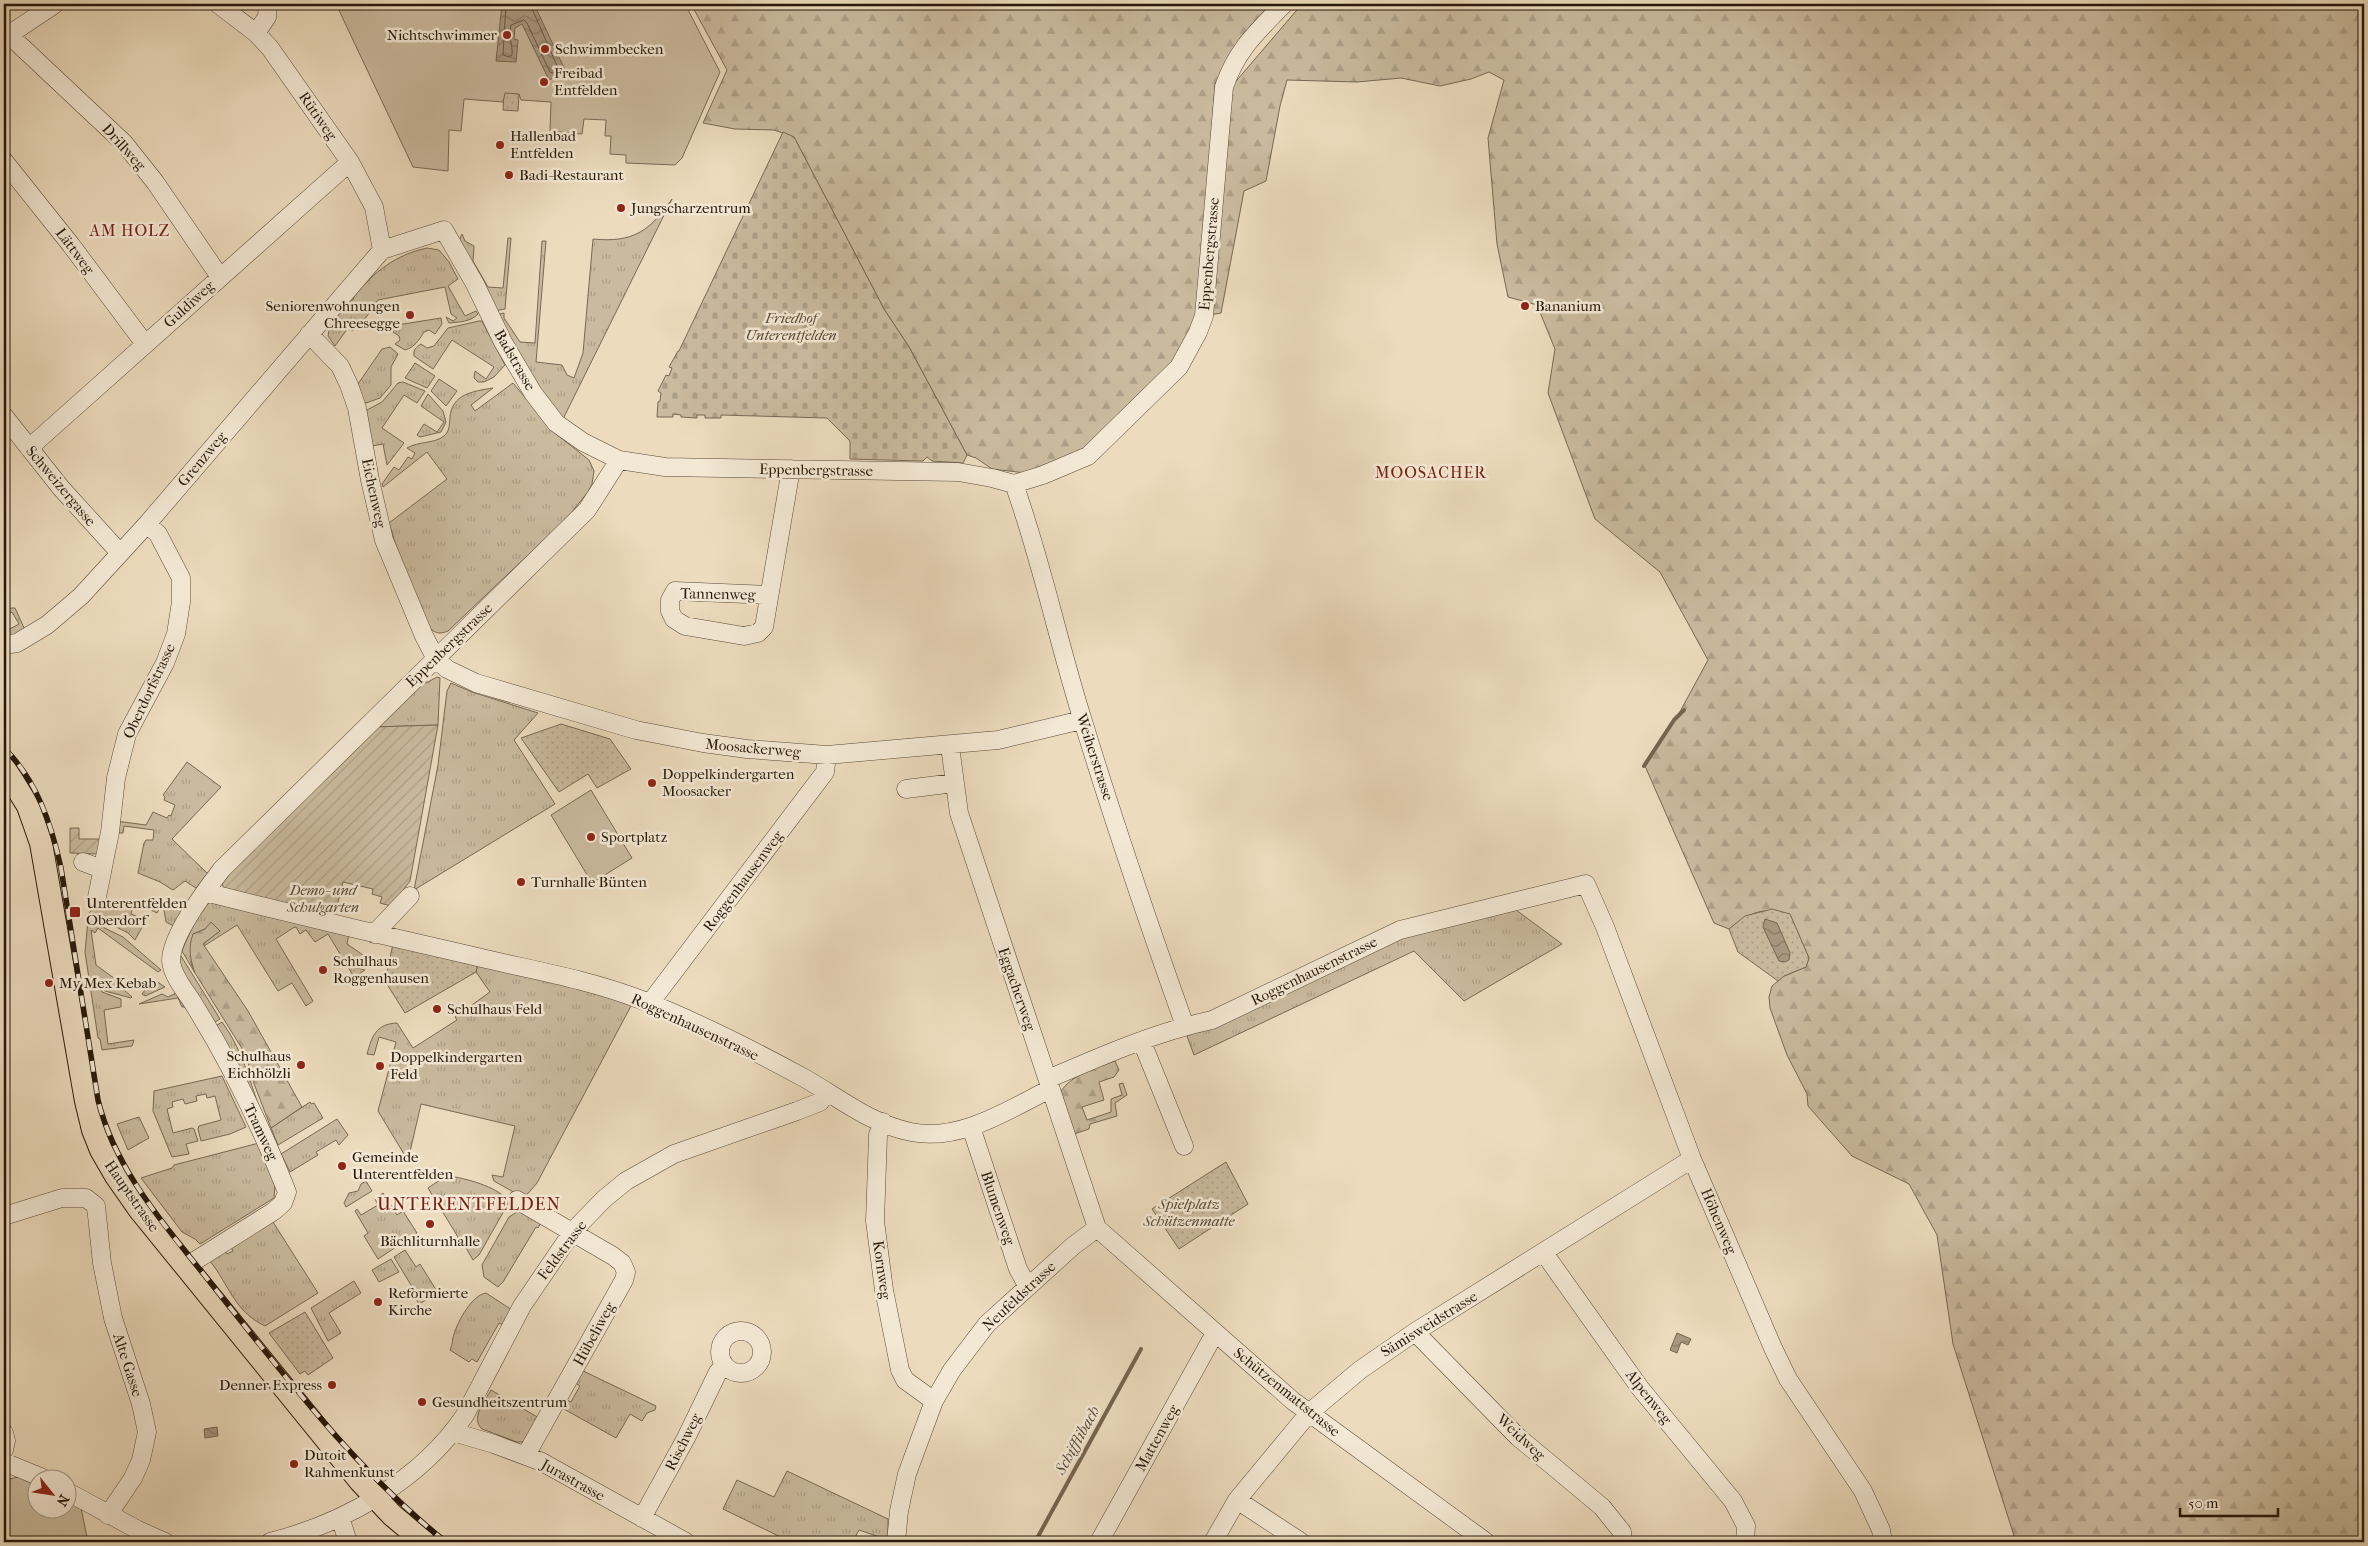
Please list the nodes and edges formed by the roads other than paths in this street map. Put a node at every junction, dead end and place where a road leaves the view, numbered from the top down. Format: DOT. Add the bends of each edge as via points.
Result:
graph roads {
  1 [pos="218,4"];
  2 [pos="268,4"];
  3 [pos="1284,4"];
  4 [pos="51,5"];
  5 [pos="256,33"];
  6 [pos="6,36"];
  7 [pos="4,161"];
  8 [pos="350,162"];
  9 [pos="382,250"];
  10 [pos="220,277"];
  11 [pos="309,334"];
  12 [pos="144,344"];
  13 [pos="4,416"];
  14 [pos="29,448"];
  15 [pos="619,460"];
  16 [pos="791,469"];
  17 [pos="1014,484"];
  18 [pos="147,524"];
  19 [pos="120,553"];
  20 [pos="769,595"];
  21 [pos="4,645"];
  22 [pos="436,659"];
  23 [pos="1082,720"];
  24 [pos="950,746"];
  25 [pos="828,755"];
  26 [pos="4,767"];
  27 [pos="954,783"];
  28 [pos="906,789"];
  29 [pos="83,862"];
  30 [pos="102,869"];
  31 [pos="1586,884"];
  32 [pos="205,892"];
  33 [pos="410,896"];
  34 [pos="97,897"];
  35 [pos="374,934"];
  36 [pos="171,960"];
  37 [pos="650,1003"];
  38 [pos="1185,1026"];
  39 [pos="1142,1042"];
  40 [pos="1049,1084"];
  41 [pos="826,1094"];
  42 [pos="883,1122"];
  43 [pos="971,1128"];
  44 [pos="1184,1146"];
  45 [pos="1692,1159"];
  46 [pos="516,1200"];
  47 [pos="4,1216"];
  48 [pos="1098,1228"];
  49 [pos="573,1231"];
  50 [pos="1544,1253"];
  51 [pos="185,1267"];
  52 [pos="1028,1288"];
  53 [pos="1415,1332"];
  54 [pos="1215,1333"];
  55 [pos="725,1367"];
  56 [pos="934,1401"];
  57 [pos="1309,1414"];
  58 [pos="453,1432"];
  59 [pos="4,1433"];
  60 [pos="4,1450"];
  61 [pos="526,1455"];
  62 [pos="4,1462"];
  63 [pos="28,1472"];
  64 [pos="78,1498"];
  65 [pos="375,1498"];
  66 [pos="1238,1500"];
  67 [pos="108,1515"];
  68 [pos="340,1517"];
  69 [pos="642,1518"];
  70 [pos="165,1542"];
  71 [pos="270,1542"];
  72 [pos="348,1542"];
  73 [pos="424,1542"];
  74 [pos="686,1542"];
  75 [pos="896,1542"];
  76 [pos="1098,1542"];
  77 [pos="1213,1542"];
  78 [pos="1302,1542"];
  79 [pos="1486,1542"];
  80 [pos="1623,1542"];
  81 [pos="1745,1542"];
  82 [pos="1882,1542"];
  1 -- 5 [label="street, Rütiweg"];
  2 -- 5 [label="street" via="267,17"];
  3 -- 17 [label="street, Eppenbergstrasse" via="1242,47 1224,87 1204,316 1179,367 1088,456"];
  4 -- 6 [label="street"];
  5 -- 8 [label="street, Rütiweg"];
  6 -- 10 [label="street, Drillweg" via="124,143"];
  7 -- 12 [label="street, Lättweg"];
  8 -- 9 [label="street, Rütiweg" via="374,207"];
  8 -- 10 [label="street, Guldiweg"];
  9 -- 11 [label="street, Grenzweg"];
  9 -- 15 [label="street, Badstrasse" via="444,230 533,393 556,422 583,442"];
  10 -- 12 [label="street, Guldiweg"];
  11 -- 18 [label="street, Grenzweg"];
  11 -- 22 [label="street, Eichenweg" via="340,366 350,385 358,408 384,540 410,606"];
  12 -- 14 [label="street, Guldiweg"];
  13 -- 14 [label="street, Schweizergasse"];
  14 -- 19 [label="street, Schweizergasse"];
  15 -- 16 [label="street, Eppenbergstrasse" via="665,467"];
  15 -- 22 [label="street, Eppenbergstrasse" via="586,510"];
  16 -- 17 [label="street, Eppenbergstrasse" via="958,472"];
  16 -- 20 [label="street, Tannenweg"];
  17 -- 23 [label="street, Weiherstrasse"];
  18 -- 19 [label="street, Grenzweg"];
  18 -- 30 [label="street, Oberdorfstrasse" via="158,534 181,578 181,602 176,634 165,664 127,734 116,778"];
  19 -- 21 [label="street, Grenzweg" via="81,596 47,625 17,644"];
  20 -- 20 [label="street, Tannenweg" via="764,627 758,633 744,636 685,626 674,619 670,611 670,600 675,591"];
  22 -- 25 [label="street, Moosackerweg" via="447,669 476,683 636,730 730,747"];
  22 -- 32 [label="street, Eppenbergstrasse" via="222,869"];
  23 -- 24 [label="street, Moosackerweg" via="998,740"];
  23 -- 38 [label="street, Weiherstrasse"];
  24 -- 25 [label="street, Moosackerweg"];
  24 -- 27 [label="street, Eggacherweg"];
  25 -- 37 [label="street, Roggenhausenweg" via="825,772"];
  26 -- 51 [label="main road, Hauptstrasse" via="25,799 41,843 93,1130 116,1176"];
  27 -- 28 [label="street"];
  27 -- 40 [label="street, Eggacherweg" via="959,814"];
  29 -- 30 [label="street"];
  30 -- 34 [label="street, Oberdorfstrasse"];
  31 -- 38 [label="street, Roggenhausenstrasse" via="1400,930 1212,1020"];
  31 -- 45 [label="street, Höhenweg"];
  32 -- 35 [label="street, Roggenhausenstrasse"];
  32 -- 36 [label="street, Eppenbergstrasse" via="189,916"];
  33 -- 35 [label="street"];
  35 -- 37 [label="street, Roggenhausenstrasse" via="569,978"];
  36 -- 51 [label="street, Tramweg" via="267,1143 287,1192 283,1203 274,1211"];
  37 -- 41 [label="street, Roggenhausenstrasse" via="808,1080"];
  38 -- 39 [label="street, Roggenhausenstrasse"];
  39 -- 40 [label="street, Roggenhausenstrasse"];
  39 -- 44 [label="street"];
  40 -- 43 [label="street, Roggenhausenstrasse"];
  40 -- 48 [label="street, Eggacherweg"];
  41 -- 42 [label="street, Roggenhausenstrasse"];
  41 -- 49 [label="street, Feldstrasse" via="820,1102 674,1154 626,1181"];
  42 -- 43 [label="street, Roggenhausenstrasse" via="911,1132 941,1134"];
  42 -- 56 [label="street, Kornweg" via="878,1135 875,1221 884,1290 900,1370 905,1380"];
  43 -- 52 [label="street, Blumenweg" via="1018,1269"];
  45 -- 50 [label="street, Sämisweidstrasse"];
  45 -- 82 [label="street, Höhenweg" via="1788,1379 1863,1491"];
  46 -- 49 [label="street"];
  47 -- 67 [label="street, Alte Gasse" via="62,1198 86,1198 96,1206 102,1263 113,1318 147,1432 133,1478"];
  48 -- 52 [label="street, Neufeldstrasse" via="1073,1246"];
  48 -- 54 [label="street, Schützenmattstrasse"];
  49 -- 58 [label="street, Feldstrasse" via="522,1306"];
  49 -- 61 [label="street, Hübeliweg" via="613,1256 622,1263 626,1272"];
  50 -- 53 [label="street, Sämisweidstrasse"];
  50 -- 81 [label="street, Alpenweg" via="1640,1388 1733,1501 1746,1526"];
  51 -- 65 [label="main road, Hauptstrasse"];
  52 -- 56 [label="street, Neufeldstrasse" via="987,1324 952,1370"];
  53 -- 57 [label="street, Sämisweidstrasse" via="1360,1370"];
  53 -- 80 [label="street, Weidweg" via="1518,1437 1602,1506 1622,1532"];
  54 -- 57 [label="street, Schützenmattstrasse"];
  54 -- 76 [label="street, Mattenweg"];
  55 -- 69 [label="street, Rischweg" via="718,1372"];
  56 -- 75 [label="street, Neufeldstrasse" via="907,1474"];
  57 -- 66 [label="street, Sämisweidstrasse"];
  57 -- 79 [label="street, Schützenmattstrasse"];
  58 -- 61 [label="street, Jurastrasse"];
  58 -- 65 [label="street, Feldstrasse" via="431,1455"];
  59 -- 60 [label="street"];
  61 -- 69 [label="street, Jurastrasse"];
  62 -- 63 [label="street"];
  64 -- 67 [label="street"];
  65 -- 68 [label="street, Feldstrasse"];
  65 -- 73 [label="main road, Hauptstrasse"];
  66 -- 77 [label="street, Sämisweidstrasse"];
  66 -- 78 [label="street"];
  67 -- 70 [label="street"];
  68 -- 71 [label="street, Feldstrasse"];
  68 -- 72 [label="street"];
  69 -- 74 [label="street, Jurastrasse"];
}
